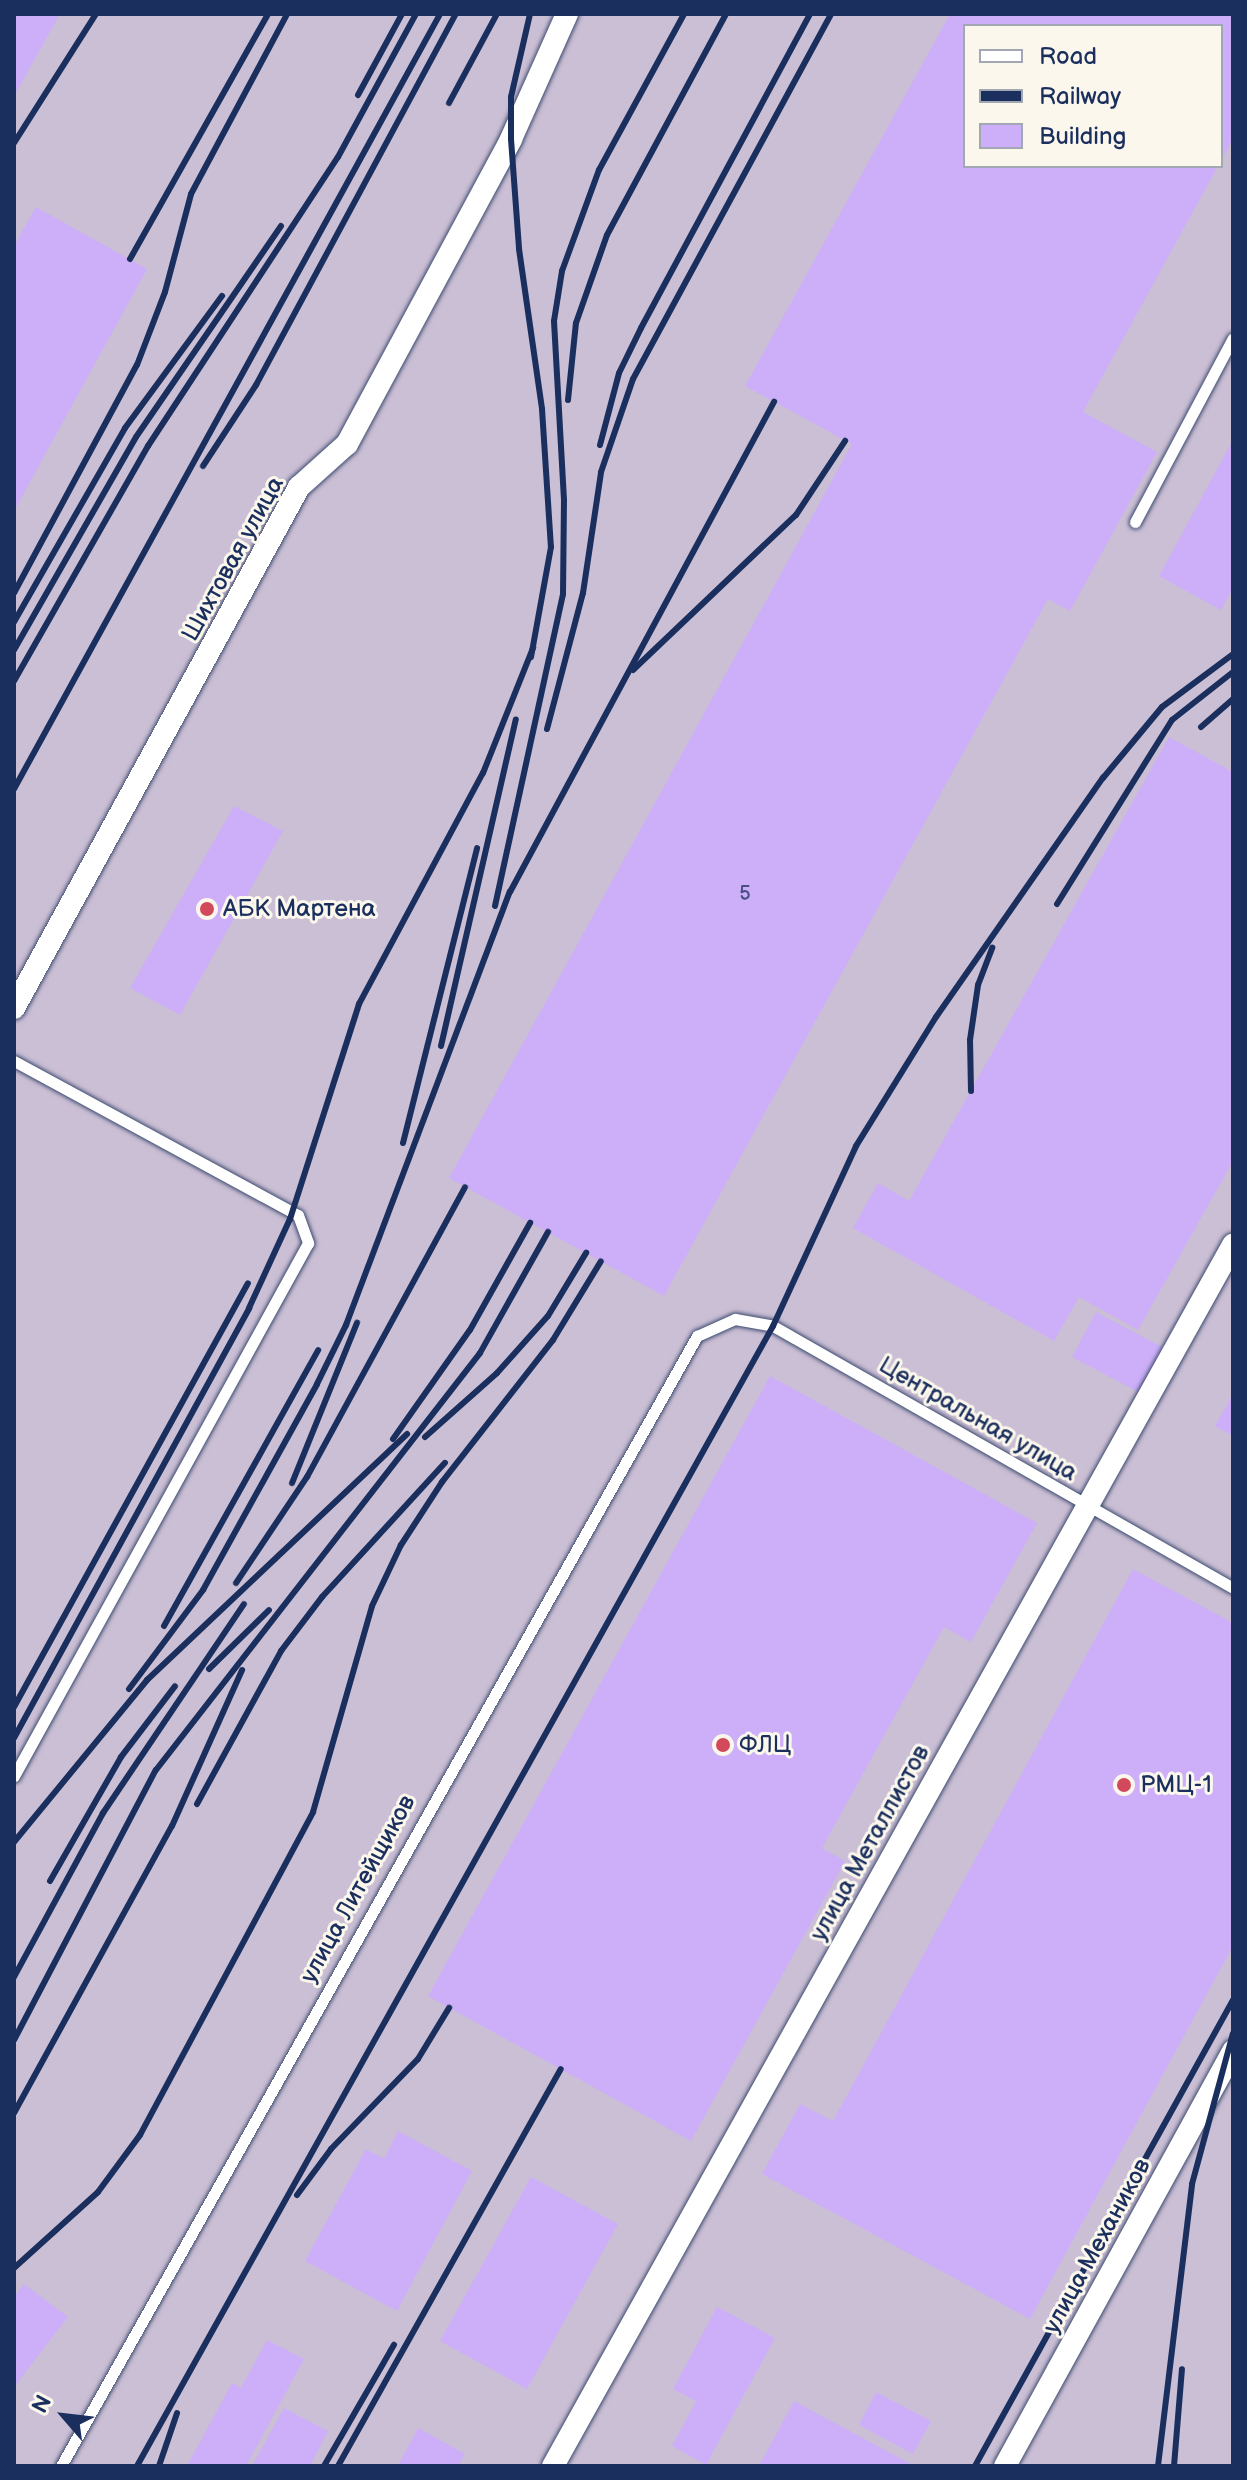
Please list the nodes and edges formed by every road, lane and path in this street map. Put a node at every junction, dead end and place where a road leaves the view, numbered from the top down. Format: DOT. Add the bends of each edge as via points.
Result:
graph roads {
  1 [pos="567,14"];
  2 [pos="1233,338"];
  3 [pos="1135,522"];
  4 [pos="14,1008"];
  5 [pos="14,1061"];
  6 [pos="1233,1245"];
  7 [pos="697,1336"];
  8 [pos="1087,1508"];
  9 [pos="1233,1588"];
  10 [pos="14,1776"];
  11 [pos="1233,2051"];
  12 [pos="61,2466"];
  13 [pos="553,2466"];
  14 [pos="1005,2466"];
  1 -- 4 [label="street, Шихтовая улица" via="511,139 347,444 299,487"];
  2 -- 3 [label="lane"];
  5 -- 10 [label="lane" via="298,1215 308,1243"];
  6 -- 8 [label="street, улица Металлистов"];
  7 -- 8 [label="lane, Центральная улица" via="735,1319 773,1326"];
  7 -- 12 [label="lane, улица Литейщиков"];
  8 -- 9 [label="lane, Центральная улица"];
  8 -- 13 [label="street, улица Металлистов"];
  11 -- 14 [label="street, улица Механиков"];
}
